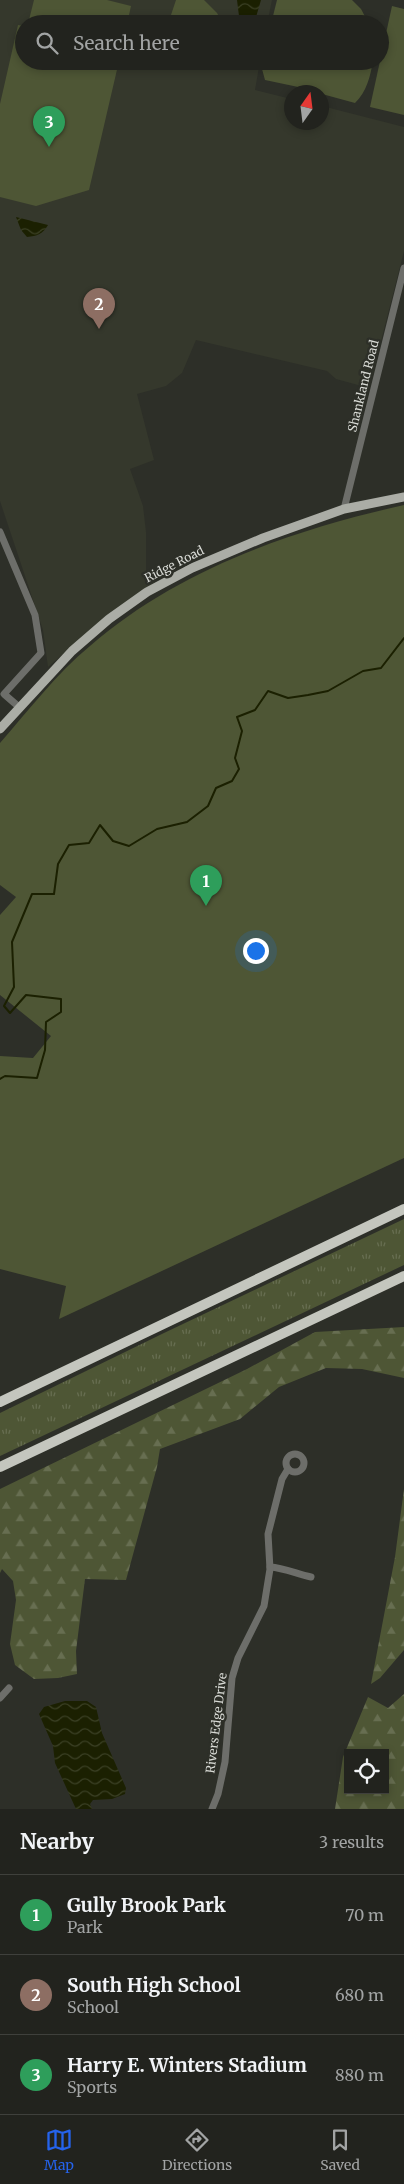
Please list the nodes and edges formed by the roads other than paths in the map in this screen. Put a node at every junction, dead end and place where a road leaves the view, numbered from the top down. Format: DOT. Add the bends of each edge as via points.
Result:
graph roads {
  1 [pos="404,268"];
  2 [pos="404,497"];
  3 [pos="344,509"];
  4 [pos="0,532"];
  5 [pos="19,707"];
  6 [pos="0,729"];
  7 [pos="404,1209"];
  8 [pos="404,1276"];
  9 [pos="0,1402"];
  10 [pos="0,1467"];
  11 [pos="288,1469"];
  12 [pos="270,1566"];
  13 [pos="311,1577"];
  14 [pos="9,1688"];
  15 [pos="0,1698"];
  16 [pos="212,1809"];
  1 -- 3 [label="street, Shankland Road"];
  2 -- 3 [label="main road, Ridge Road"];
  3 -- 5 [label="main road, Ridge Road" via="221,555 147,592 86,638"];
  4 -- 5 [label="street" via="35,615 41,653 4,694"];
  5 -- 6 [label="main road, Ridge Road"];
  7 -- 9 [label="highway"];
  8 -- 10 [label="highway"];
  11 -- 12 [label="street, Rivers Edge Drive" via="282,1479 268,1534"];
  12 -- 13 [label="street"];
  12 -- 16 [label="street, Rivers Edge Drive" via="264,1606 238,1658 232,1678 225,1762"];
  14 -- 15 [label="street"];
}
